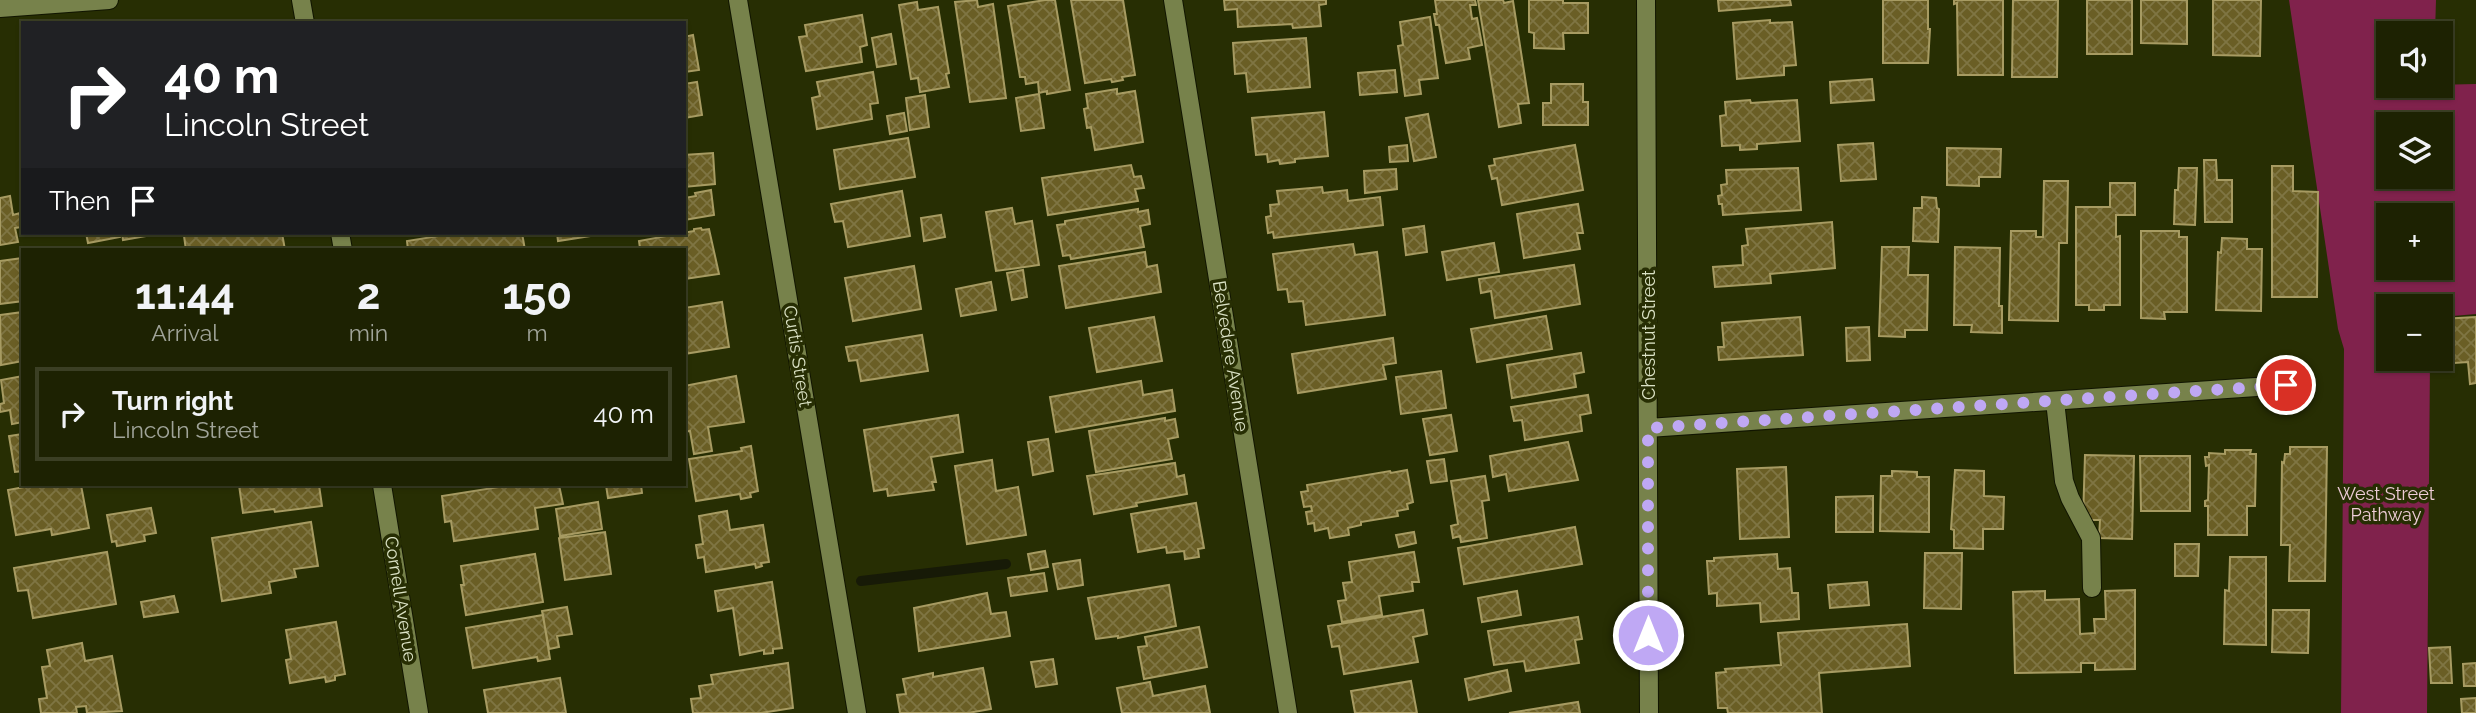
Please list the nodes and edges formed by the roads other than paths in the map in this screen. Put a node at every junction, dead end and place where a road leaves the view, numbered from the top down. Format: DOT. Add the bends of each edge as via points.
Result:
graph roads {
  1 [pos="109,0"];
  2 [pos="301,0"];
  3 [pos="738,0"];
  4 [pos="1173,0"];
  5 [pos="1646,0"];
  6 [pos="0,8"];
  7 [pos="305,21"];
  8 [pos="2286,385"];
  9 [pos="2055,401"];
  10 [pos="1648,428"];
  11 [pos="382,486"];
  12 [pos="2092,588"];
  13 [pos="419,713"];
  14 [pos="857,713"];
  15 [pos="1288,713"];
  16 [pos="1649,713"];
  1 -- 6 [label="street"];
  2 -- 7 [label="street"];
  3 -- 14 [label="street, Curtis Street"];
  4 -- 15 [label="street, Belvedere Avenue"];
  5 -- 10 [label="street, Chestnut Street"];
  8 -- 9 [label="street"];
  9 -- 10 [label="street"];
  9 -- 12 [label="street" via="2064,481 2091,538"];
  10 -- 16 [label="street, Chestnut Street"];
  11 -- 13 [label="street, Cornell Avenue"];
}
